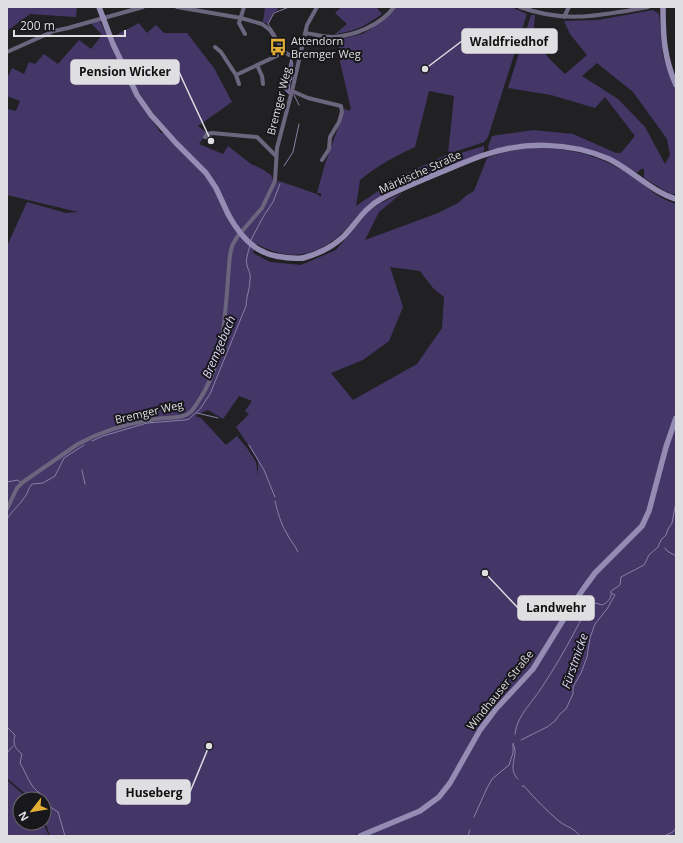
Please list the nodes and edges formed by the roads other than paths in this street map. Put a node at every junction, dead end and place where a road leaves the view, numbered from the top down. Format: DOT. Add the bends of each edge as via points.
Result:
graph roads {
  1 [pos="99,7"];
  2 [pos="143,7"];
  3 [pos="177,7"];
  4 [pos="244,7"];
  5 [pos="317,7"];
  6 [pos="394,7"];
  7 [pos="520,7"];
  8 [pos="569,7"];
  9 [pos="648,7"];
  10 [pos="663,7"];
  11 [pos="534,9"];
  12 [pos="103,17"];
  13 [pos="564,17"];
  14 [pos="241,18"];
  15 [pos="305,32"];
  16 [pos="245,34"];
  17 [pos="215,47"];
  18 [pos="7,52"];
  19 [pos="285,52"];
  20 [pos="300,54"];
  21 [pos="257,65"];
  22 [pos="236,75"];
  23 [pos="239,84"];
  24 [pos="263,84"];
  25 [pos="676,85"];
  26 [pos="291,93"];
  27 [pos="210,138"];
  28 [pos="276,156"];
  29 [pos="322,160"];
  30 [pos="676,200"];
  31 [pos="676,418"];
  32 [pos="7,509"];
  33 [pos="360,836"];
  1 -- 12 [label="main road, Märkische Straße"];
  2 -- 12 [label="street"];
  3 -- 14 [label="street"];
  4 -- 14 [label="street"];
  5 -- 15 [label="street, Bremger Weg" via="306,25"];
  6 -- 15 [label="street" via="380,20 347,35 332,37"];
  7 -- 11 [label="street"];
  8 -- 13 [label="street"];
  9 -- 13 [label="street" via="589,17"];
  10 -- 25 [label="main road" via="665,51"];
  11 -- 13 [label="street"];
  12 -- 18 [label="street" via="54,31"];
  12 -- 30 [label="main road, Märkische Straße, bridge" via="137,95 151,115 206,173 242,236 260,250 273,255 288,259 320,254 343,237 364,212 380,200 484,155 514,148 551,146 587,152 620,165 662,194"];
  14 -- 16 [label="street" via="240,23"];
  14 -- 19 [label="street" via="266,27"];
  15 -- 20 [label="street, Bremger Weg"];
  17 -- 22 [label="street"];
  19 -- 20 [label="street" via="289,55"];
  19 -- 21 [label="street"];
  20 -- 26 [label="street, Bremger Weg"];
  21 -- 22 [label="street"];
  21 -- 24 [label="street"];
  22 -- 23 [label="street"];
  26 -- 28 [label="street, Bremger Weg"];
  26 -- 29 [label="street" via="341,106 339,122 330,137 329,149"];
  27 -- 28 [label="street, Bremger Weg" via="205,137 212,133 257,137"];
  28 -- 32 [label="street, Bremger Weg" via="275,181 268,197 232,246 218,362 192,411 181,416 150,419 88,438 23,482 17,488"];
  31 -- 33 [label="main road, Windhauser Straße" via="649,511 642,526 595,573 533,668 480,730 444,791 420,811"];
}
